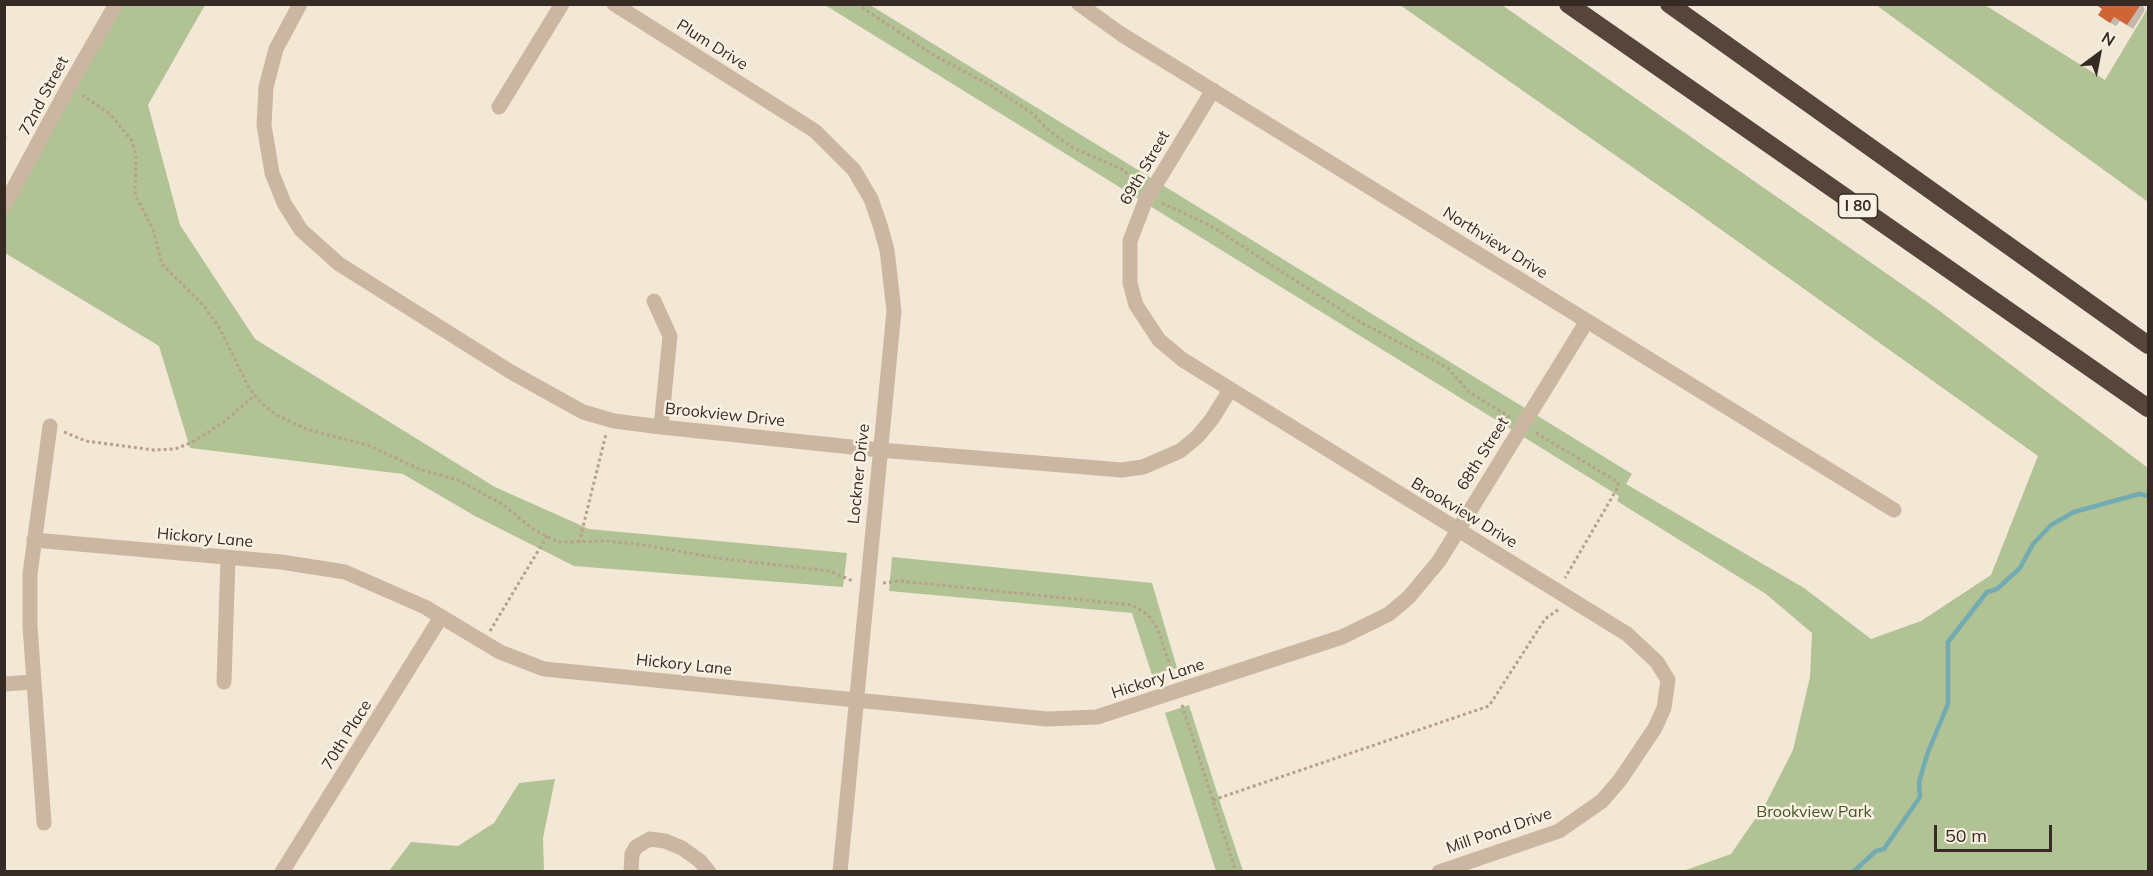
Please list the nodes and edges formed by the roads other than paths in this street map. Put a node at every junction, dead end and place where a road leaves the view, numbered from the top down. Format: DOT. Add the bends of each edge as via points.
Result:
graph roads {
  1 [pos="116,4"];
  2 [pos="300,4"];
  3 [pos="562,4"];
  4 [pos="614,4"];
  5 [pos="1079,4"];
  6 [pos="1568,4"];
  7 [pos="1669,4"];
  8 [pos="1213,90"];
  9 [pos="499,107"];
  10 [pos="791,116"];
  11 [pos="4,206"];
  12 [pos="654,301"];
  13 [pos="1587,321"];
  14 [pos="2148,345"];
  15 [pos="1183,360"];
  16 [pos="1230,390"];
  17 [pos="2148,408"];
  18 [pos="50,426"];
  19 [pos="661,427"];
  20 [pos="880,450"];
  21 [pos="1894,510"];
  22 [pos="1458,530"];
  23 [pos="34,540"];
  24 [pos="228,558"];
  25 [pos="441,617"];
  26 [pos="1342,637"];
  27 [pos="1668,680"];
  28 [pos="33,682"];
  29 [pos="224,682"];
  30 [pos="4,684"];
  31 [pos="856,700"];
  32 [pos="44,823"];
  33 [pos="282,872"];
  34 [pos="631,872"];
  35 [pos="709,872"];
  36 [pos="840,872"];
  37 [pos="1439,872"];
  1 -- 11 [label="street, 72nd Street"];
  2 -- 19 [label="street, Brookview Drive" via="276,49 266,87 264,125 272,173 301,230 323,252 562,403 609,420"];
  3 -- 9 [label="street"];
  4 -- 10 [label="street, Plum Drive"];
  5 -- 8 [label="street, Northview Drive"];
  6 -- 17 [label="highway, I 80"];
  7 -- 14 [label="highway"];
  8 -- 13 [label="street, Northview Drive"];
  8 -- 15 [label="street, 69th Street" via="1148,196 1130,241 1130,283 1146,324"];
  10 -- 20 [label="street, Lockner Drive" via="815,130 854,170 880,225 894,311"];
  12 -- 19 [label="street" via="670,336"];
  13 -- 21 [label="street, Northview Drive"];
  13 -- 22 [label="street, 68th Street"];
  15 -- 16 [label="street, Brookview Drive"];
  16 -- 20 [label="street, Brookview Drive" via="1197,437 1180,451 1143,467 1102,470"];
  16 -- 22 [label="street, Brookview Drive"];
  18 -- 23 [label="street"];
  19 -- 20 [label="street, Brookview Drive"];
  20 -- 31 [label="street, Lockner Drive"];
  22 -- 26 [label="street, 68th Street" via="1426,579 1409,597 1367,627"];
  22 -- 27 [label="street, Brookview Drive" via="1627,634 1657,662"];
  23 -- 24 [label="street, Hickory Lane"];
  23 -- 28 [label="street" via="30,626"];
  24 -- 25 [label="street, Hickory Lane" via="345,572"];
  24 -- 29 [label="street"];
  25 -- 31 [label="street, Hickory Lane" via="483,642 544,669"];
  25 -- 33 [label="street, 70th Place"];
  26 -- 31 [label="street, Hickory Lane" via="1113,713 1072,720"];
  27 -- 37 [label="street, Mill Pond Drive" via="1664,708 1655,728 1620,780 1595,806 1559,831"];
  28 -- 30 [label="street"];
  28 -- 32 [label="street"];
  31 -- 36 [label="street, Lockner Drive"];
  34 -- 35 [label="street" via="636,847 650,839 682,848"];
}
